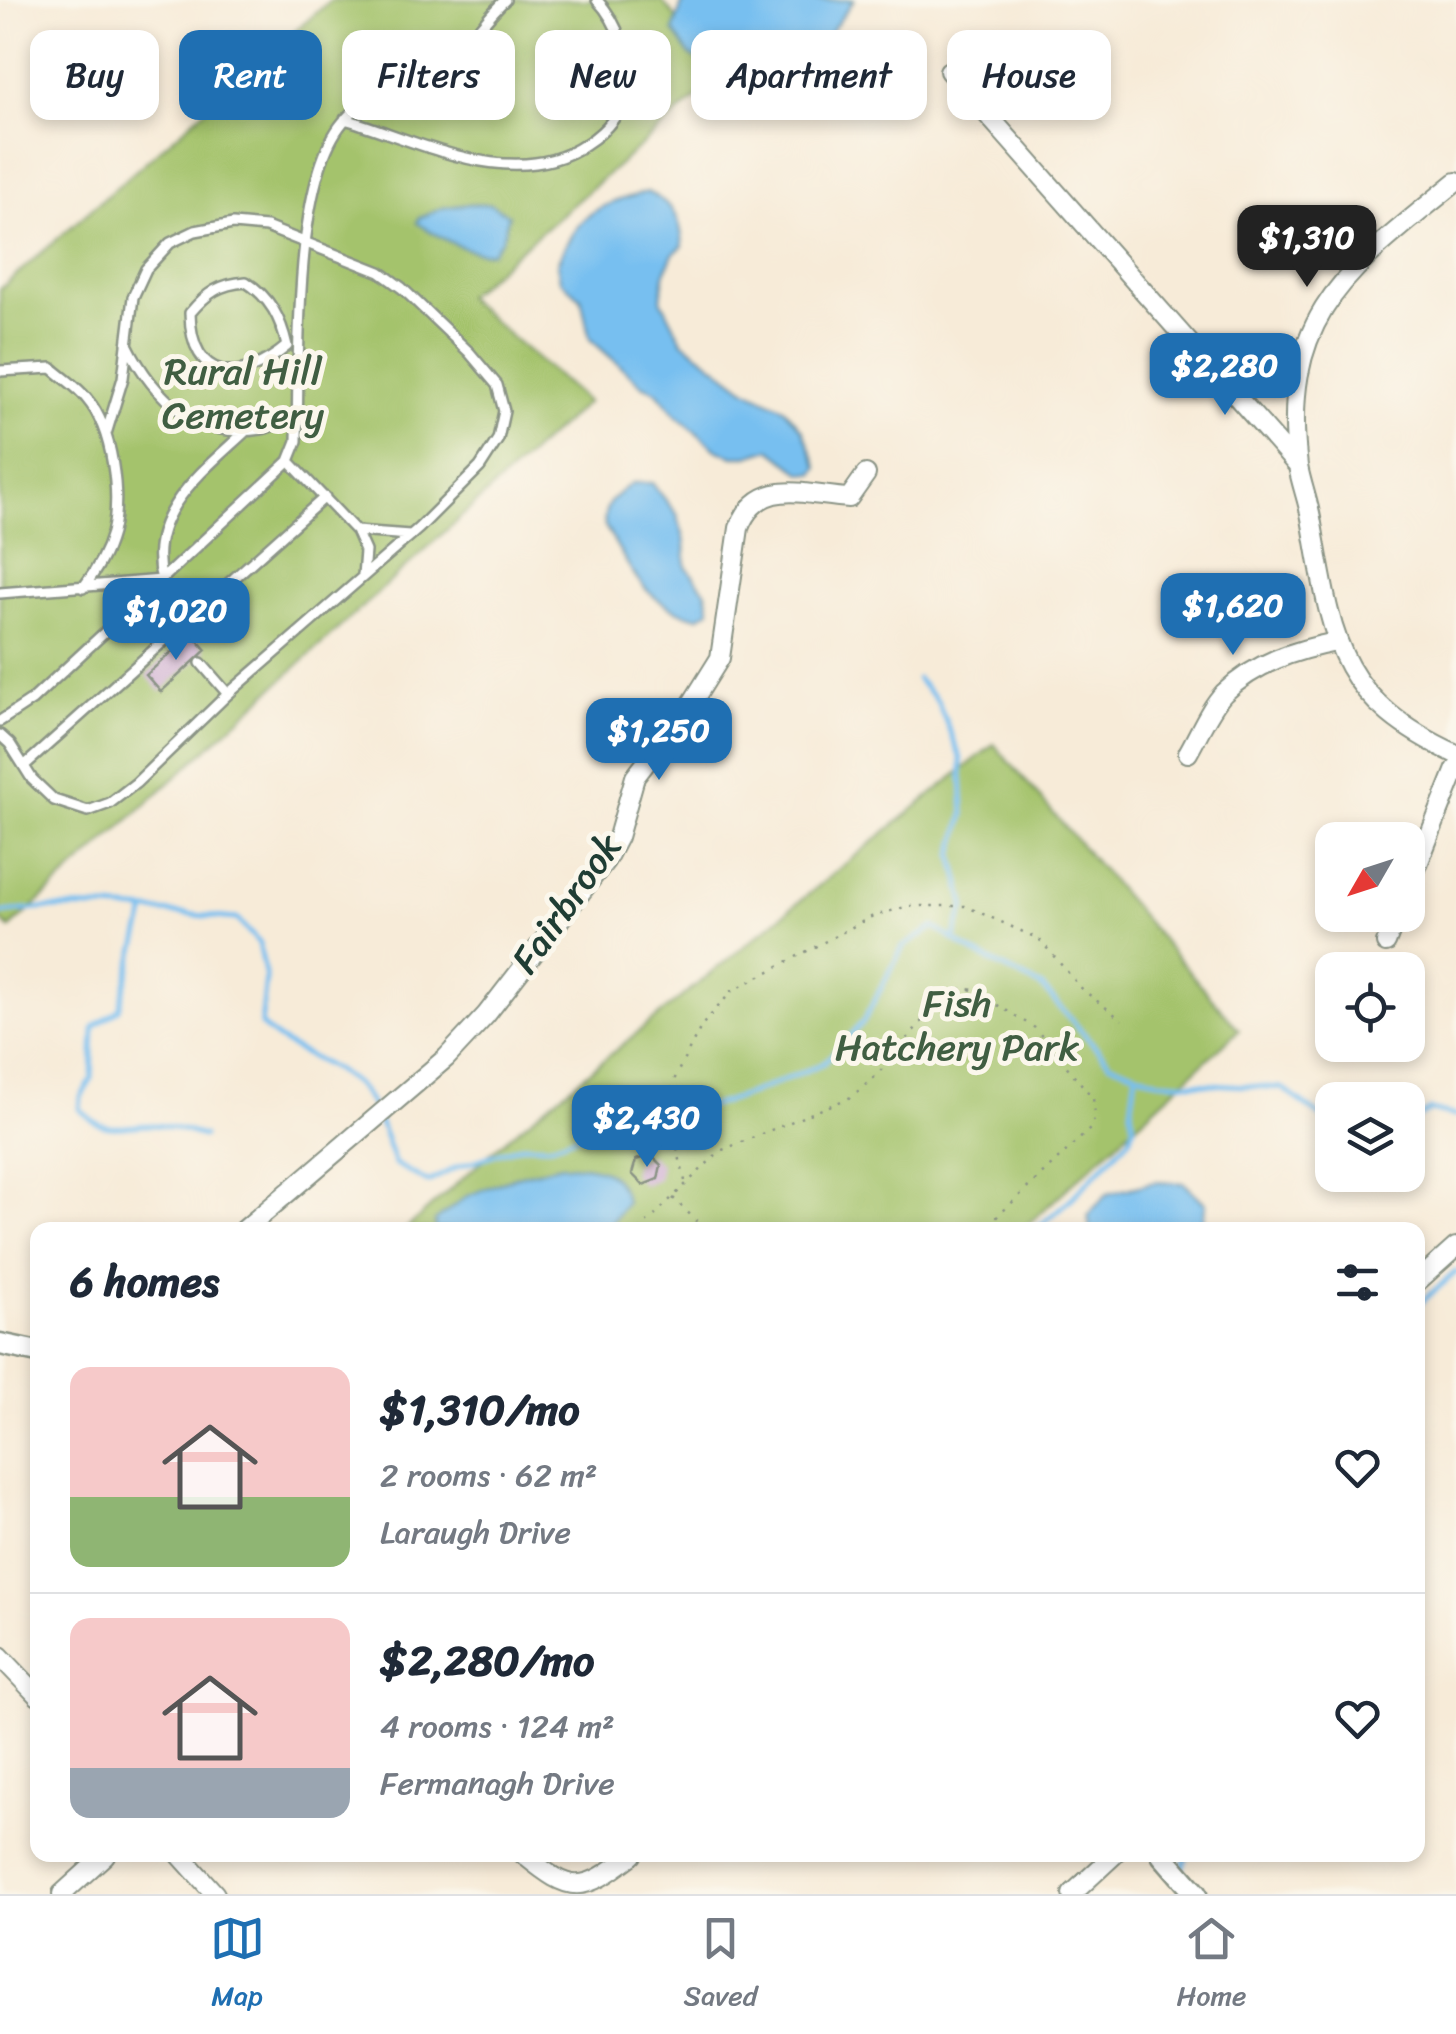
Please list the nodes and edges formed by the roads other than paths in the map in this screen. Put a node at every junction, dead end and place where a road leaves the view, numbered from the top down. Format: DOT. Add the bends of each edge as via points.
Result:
graph roads {
  1 [pos="505,0"];
  2 [pos="596,0"];
  3 [pos="493,5"];
  4 [pos="477,30"];
  5 [pos="345,120"];
  6 [pos="993,120"];
  7 [pos="1456,182"];
  8 [pos="304,242"];
  9 [pos="126,342"];
  10 [pos="287,346"];
  11 [pos="300,352"];
  12 [pos="0,371"];
  13 [pos="298,414"];
  14 [pos="248,428"];
  15 [pos="106,434"];
  16 [pos="289,461"];
  17 [pos="1298,466"];
  18 [pos="866,474"];
  19 [pos="324,497"];
  20 [pos="356,532"];
  21 [pos="410,535"];
  22 [pos="363,576"];
  23 [pos="162,580"];
  24 [pos="84,588"];
  25 [pos="0,593"];
  26 [pos="1336,642"];
  27 [pos="200,663"];
  28 [pos="228,694"];
  29 [pos="0,721"];
  30 [pos="0,735"];
  31 [pos="1188,753"];
  32 [pos="1456,754"];
  33 [pos="24,766"];
  34 [pos="1456,770"];
  35 [pos="1425,848"];
  36 [pos="1390,932"];
  37 [pos="1386,943"];
  38 [pos="253,1222"];
  39 [pos="1456,1248"];
  40 [pos="1425,1275"];
  41 [pos="0,1344"];
  42 [pos="30,1350"];
  43 [pos="0,1656"];
  44 [pos="30,1688"];
  45 [pos="98,1862"];
  46 [pos="186,1862"];
  47 [pos="530,1862"];
  48 [pos="624,1862"];
  49 [pos="1106,1862"];
  50 [pos="1168,1862"];
  51 [pos="62,1894"];
  52 [pos="215,1894"];
  53 [pos="1072,1894"];
  54 [pos="1196,1894"];
  1 -- 3 [label="lane"];
  2 -- 5 [label="lane" via="618,34 629,75 623,105 604,132 570,156 491,165"];
  3 -- 4 [label="lane"];
  5 -- 8 [label="lane" via="327,144"];
  6 -- 17 [label="street"];
  7 -- 17 [label="street" via="1357,264 1317,320 1297,386"];
  8 -- 9 [label="lane" via="266,227 233,224 170,242 133,297"];
  8 -- 11 [label="lane"];
  8 -- 21 [label="lane" via="380,272 402,288 497,385 504,411 498,440 480,467"];
  9 -- 14 [label="lane" via="167,403 193,420"];
  9 -- 15 [label="lane"];
  10 -- 10 [label="lane" via="277,314 246,282 206,294 190,314 190,341 220,371 242,371"];
  10 -- 11 [label="lane"];
  11 -- 13 [label="lane"];
  12 -- 15 [label="lane" via="52,368 88,400"];
  13 -- 14 [label="lane"];
  13 -- 16 [label="lane"];
  14 -- 23 [label="lane" via="177,499 161,529"];
  15 -- 24 [label="lane" via="113,530"];
  16 -- 19 [label="lane"];
  16 -- 23 [label="lane"];
  17 -- 26 [label="street"];
  18 -- 38 [label="street, Fairbrook" via="849,498 776,493 748,509 739,528 720,658 635,777 613,849 446,1058"];
  19 -- 20 [label="lane"];
  19 -- 33 [label="lane"];
  20 -- 21 [label="lane"];
  20 -- 22 [label="lane" via="365,551"];
  21 -- 22 [label="lane"];
  22 -- 28 [label="lane"];
  23 -- 24 [label="lane"];
  23 -- 29 [label="lane" via="32,700"];
  24 -- 25 [label="lane"];
  26 -- 31 [label="street" via="1291,651 1223,694"];
  26 -- 32 [label="street" via="1354,678 1381,708"];
  27 -- 28 [label="lane"];
  28 -- 33 [label="lane" via="136,783 88,811 54,800"];
  30 -- 33 [label="lane"];
  34 -- 35 [label="street"];
  36 -- 37 [label="street"];
  39 -- 40 [label="street"];
  41 -- 42 [label="street"];
  43 -- 44 [label="street"];
  45 -- 51 [label="street"];
  46 -- 52 [label="street"];
  47 -- 48 [label="street" via="548,1882 573,1894 593,1888"];
  49 -- 53 [label="street"];
  50 -- 54 [label="street"];
}
